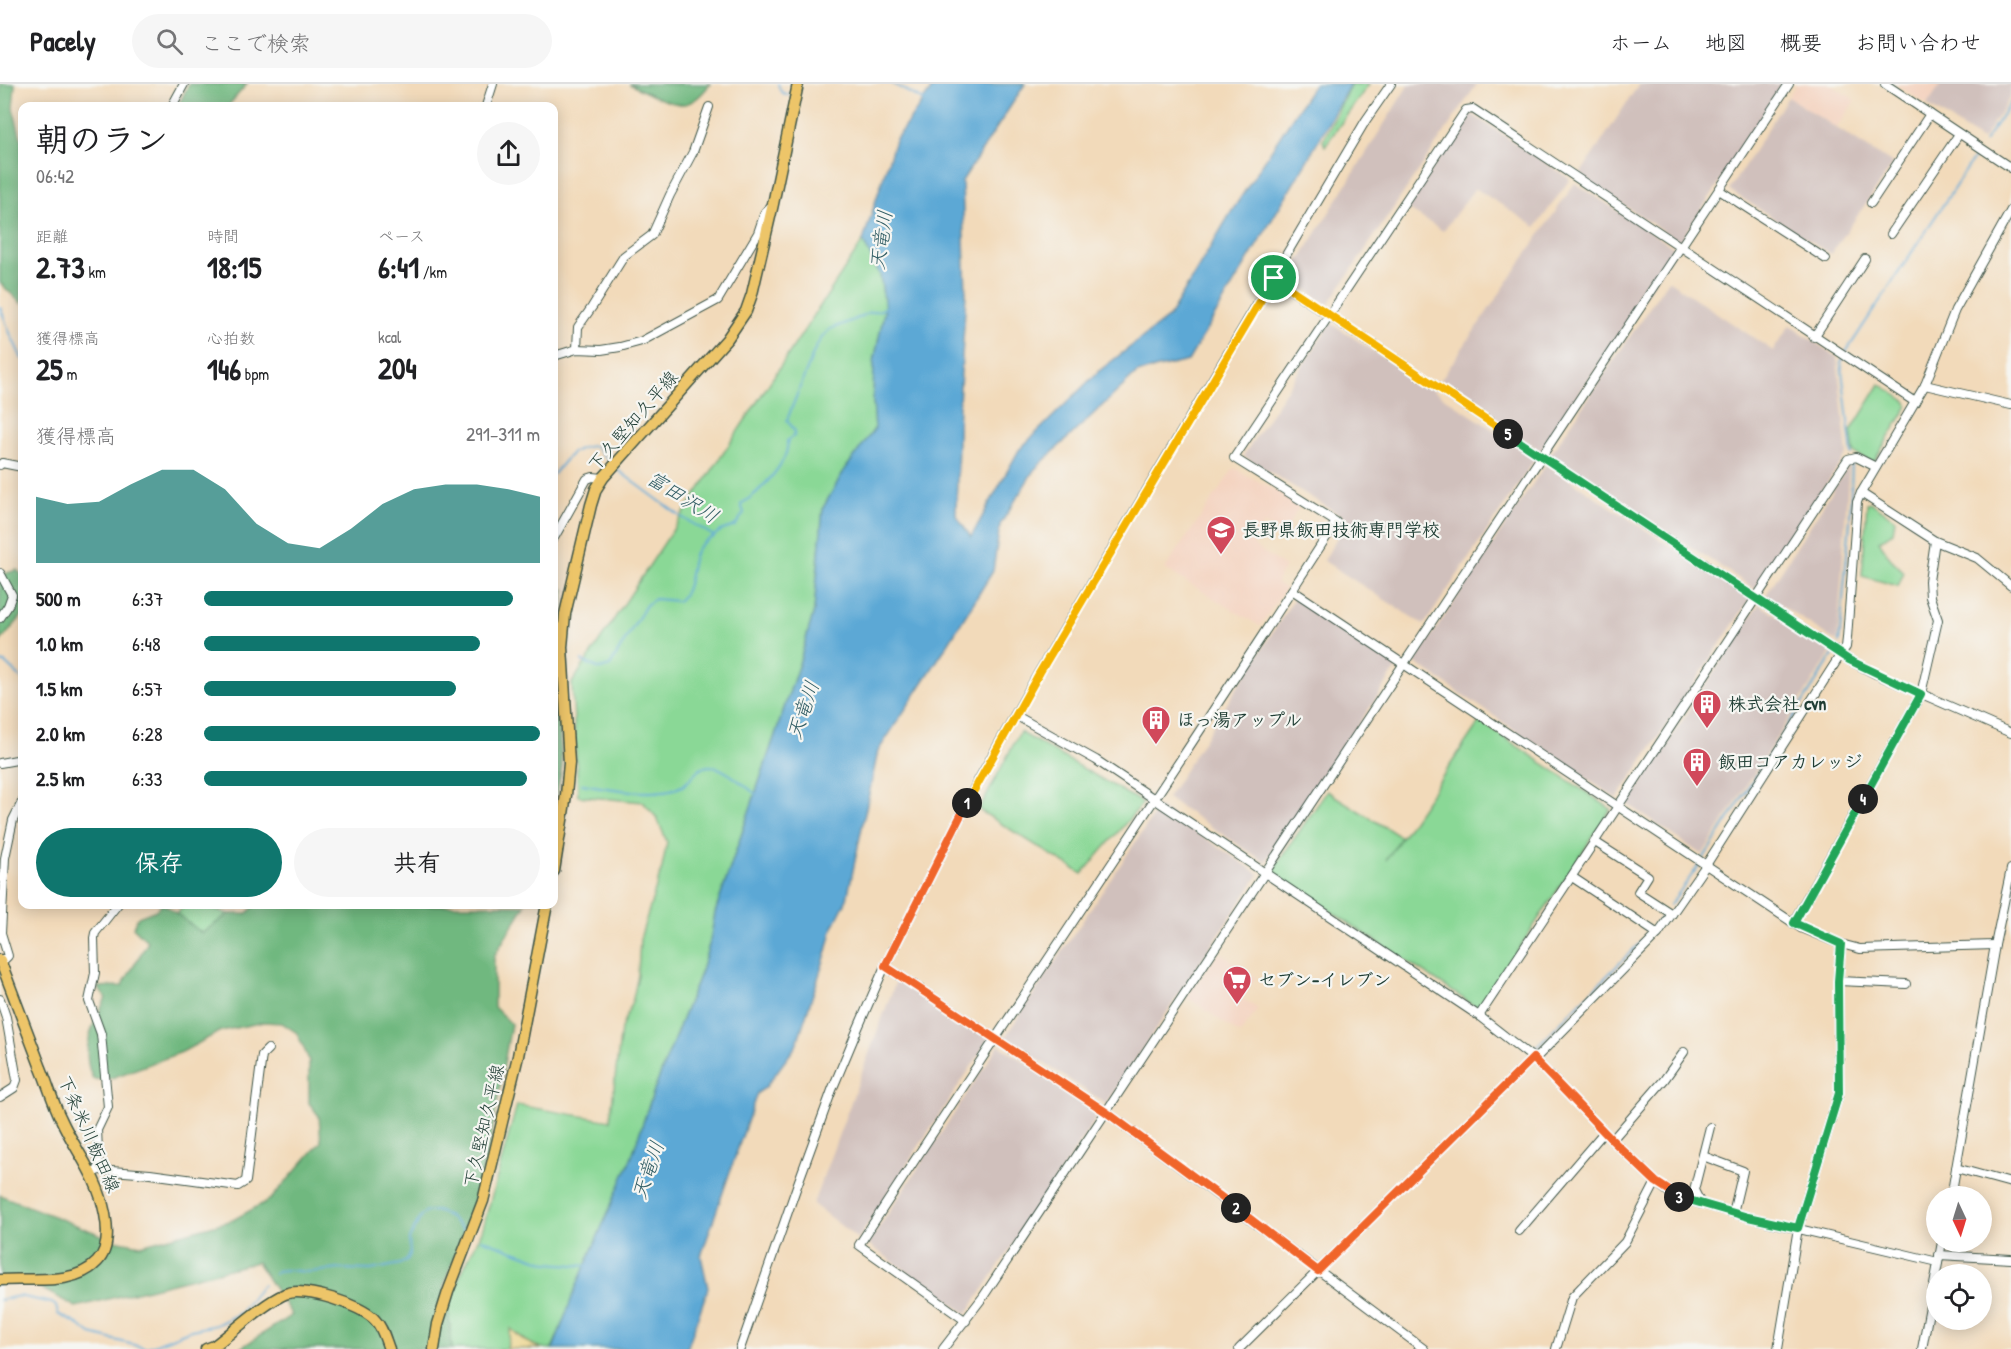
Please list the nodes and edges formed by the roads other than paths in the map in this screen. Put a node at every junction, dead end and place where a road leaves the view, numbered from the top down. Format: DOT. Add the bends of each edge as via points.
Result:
graph roads {
  1 [pos="184,84"];
  2 [pos="494,84"];
  3 [pos="798,84"];
  4 [pos="1391,84"];
  5 [pos="1789,84"];
  6 [pos="1885,84"];
  7 [pos="174,102"];
  8 [pos="487,102"];
  9 [pos="709,107"];
  10 [pos="1930,114"];
  11 [pos="1959,134"];
  12 [pos="2011,168"];
  13 [pos="1719,190"];
  14 [pos="1872,203"];
  15 [pos="773,204"];
  16 [pos="2011,210"];
  17 [pos="2008,220"];
  18 [pos="1891,234"];
  19 [pos="1681,248"];
  20 [pos="1826,259"];
  21 [pos="1865,259"];
  22 [pos="1274,278"];
  23 [pos="1329,314"];
  24 [pos="1814,337"];
  25 [pos="577,350"];
  26 [pos="558,355"];
  27 [pos="1925,385"];
  28 [pos="1915,402"];
  29 [pos="2011,405"];
  30 [pos="1541,456"];
  31 [pos="0,465"];
  32 [pos="18,466"];
  33 [pos="1876,467"];
  34 [pos="606,475"];
  35 [pos="1861,493"];
  36 [pos="558,531"];
  37 [pos="1935,541"];
  38 [pos="0,573"];
  39 [pos="2011,586"];
  40 [pos="1293,590"];
  41 [pos="1756,598"];
  42 [pos="0,618"];
  43 [pos="1841,654"];
  44 [pos="1404,664"];
  45 [pos="1921,694"];
  46 [pos="1015,715"];
  47 [pos="2011,733"];
  48 [pos="18,760"];
  49 [pos="0,763"];
  50 [pos="1155,799"];
  51 [pos="1618,807"];
  52 [pos="18,810"];
  53 [pos="1595,842"];
  54 [pos="558,846"];
  55 [pos="1702,863"];
  56 [pos="2011,869"];
  57 [pos="1265,874"];
  58 [pos="1572,877"];
  59 [pos="114,909"];
  60 [pos="546,909"];
  61 [pos="1672,914"];
  62 [pos="1794,923"];
  63 [pos="1658,934"];
  64 [pos="1841,944"];
  65 [pos="1995,945"];
  66 [pos="0,960"];
  67 [pos="885,966"];
  68 [pos="1838,981"];
  69 [pos="1906,984"];
  70 [pos="0,999"];
  71 [pos="1479,1016"];
  72 [pos="994,1037"];
  73 [pos="268,1049"];
  74 [pos="1684,1052"];
  75 [pos="1533,1059"];
  76 [pos="0,1097"];
  77 [pos="1106,1112"];
  78 [pos="1710,1127"];
  79 [pos="1605,1132"];
  80 [pos="1612,1140"];
  81 [pos="1703,1156"];
  82 [pos="1956,1168"];
  83 [pos="95,1171"];
  84 [pos="1656,1182"];
  85 [pos="2011,1183"];
  86 [pos="1953,1186"];
  87 [pos="1701,1204"];
  88 [pos="1733,1213"];
  89 [pos="1798,1228"];
  90 [pos="1519,1231"];
  91 [pos="1940,1252"];
  92 [pos="1939,1259"];
  93 [pos="2011,1259"];
  94 [pos="1318,1271"];
  95 [pos="0,1280"];
  96 [pos="966,1321"];
  97 [pos="206,1349"];
  98 [pos="388,1349"];
  99 [pos="434,1349"];
  100 [pos="740,1349"];
  101 [pos="943,1349"];
  102 [pos="1239,1349"];
  103 [pos="1424,1349"];
  104 [pos="1556,1349"];
  105 [pos="1778,1349"];
  106 [pos="1922,1349"];
  1 -- 7 [label="street"];
  2 -- 8 [label="street"];
  3 -- 15 [label="main road, 下久堅知久平線"];
  4 -- 22 [label="street"];
  5 -- 13 [label="street"];
  6 -- 10 [label="street"];
  9 -- 25 [label="street" via="693,152 652,235 624,256 578,327"];
  10 -- 11 [label="street"];
  10 -- 14 [label="street"];
  11 -- 12 [label="street"];
  11 -- 18 [label="street"];
  13 -- 19 [label="street"];
  13 -- 20 [label="street"];
  15 -- 25 [label="street" via="718,300 642,341 601,350"];
  15 -- 34 [label="main road, 下久堅知久平線" via="752,294 740,320"];
  16 -- 17 [label="street"];
  17 -- 27 [label="street" via="1954,310"];
  19 -- 23 [label="street" via="1473,109 1466,110"];
  19 -- 24 [label="street"];
  19 -- 30 [label="street"];
  21 -- 24 [label="street"];
  22 -- 23 [label="street"];
  22 -- 46 [label="street"];
  23 -- 30 [label="street"];
  23 -- 40 [label="street" via="1234,458 1336,522"];
  24 -- 28 [label="street"];
  25 -- 26 [label="street"];
  27 -- 28 [label="street"];
  27 -- 29 [label="street"];
  28 -- 33 [label="street"];
  30 -- 41 [label="street"];
  30 -- 44 [label="street"];
  31 -- 32 [label="street"];
  33 -- 35 [label="street"];
  33 -- 41 [label="street" via="1853,457"];
  34 -- 36 [label="street" via="587,479"];
  34 -- 54 [label="main road, 下久堅知久平線" via="591,505 565,614 562,647 569,763"];
  35 -- 37 [label="street"];
  35 -- 43 [label="street" via="1857,502 1847,638"];
  37 -- 39 [label="street" via="1977,558"];
  37 -- 45 [label="street" via="1929,581 1938,620"];
  38 -- 42 [label="street" via="12,595"];
  40 -- 44 [label="street"];
  40 -- 50 [label="street"];
  41 -- 43 [label="street"];
  41 -- 51 [label="street"];
  43 -- 45 [label="street"];
  43 -- 55 [label="street"];
  44 -- 51 [label="street"];
  44 -- 57 [label="street"];
  45 -- 47 [label="street"];
  45 -- 62 [label="street"];
  46 -- 50 [label="street" via="1096,760"];
  46 -- 67 [label="street"];
  48 -- 49 [label="street"];
  50 -- 57 [label="street"];
  50 -- 72 [label="street"];
  51 -- 53 [label="street"];
  51 -- 55 [label="street"];
  52 -- 66 [label="street" via="5,858 2,933 8,956"];
  53 -- 58 [label="street"];
  53 -- 61 [label="street" via="1648,876 1638,892"];
  55 -- 61 [label="street"];
  55 -- 62 [label="street"];
  56 -- 65 [label="street"];
  57 -- 71 [label="street"];
  57 -- 77 [label="street"];
  58 -- 63 [label="street"];
  58 -- 71 [label="street"];
  59 -- 83 [label="street" via="95,933 95,973 88,998 101,1034 108,1107 97,1130"];
  60 -- 99 [label="main road, 下久堅知久平線" via="516,1066 483,1201 448,1292"];
  61 -- 63 [label="street"];
  62 -- 64 [label="street"];
  63 -- 75 [label="street"];
  64 -- 65 [label="street" via="1860,949"];
  64 -- 68 [label="street"];
  65 -- 82 [label="street"];
  66 -- 83 [label="main road, 下条米川飯田線" via="61,1119"];
  67 -- 72 [label="street"];
  67 -- 100 [label="street" via="832,1090"];
  68 -- 69 [label="street"];
  68 -- 89 [label="street" via="1839,1093"];
  70 -- 76 [label="street" via="17,1080 14,1088"];
  71 -- 75 [label="street"];
  72 -- 77 [label="street"];
  72 -- 96 [label="street" via="859,1245"];
  73 -- 83 [label="street" via="262,1055 246,1181 238,1186"];
  74 -- 80 [label="street"];
  75 -- 79 [label="street"];
  75 -- 94 [label="street"];
  77 -- 94 [label="street"];
  77 -- 96 [label="street"];
  78 -- 81 [label="street"];
  79 -- 80 [label="street"];
  79 -- 90 [label="street"];
  80 -- 84 [label="street"];
  81 -- 87 [label="street" via="1694,1190"];
  81 -- 88 [label="street" via="1743,1171"];
  82 -- 85 [label="street"];
  82 -- 86 [label="street"];
  83 -- 95 [label="main road, 下条米川飯田線" via="107,1225 107,1240 98,1261 73,1276"];
  84 -- 87 [label="street" via="1670,1193"];
  84 -- 104 [label="street" via="1625,1242 1572,1297"];
  87 -- 88 [label="street"];
  88 -- 89 [label="street"];
  89 -- 92 [label="street"];
  89 -- 105 [label="street"];
  91 -- 92 [label="street"];
  92 -- 93 [label="street"];
  92 -- 106 [label="street"];
  94 -- 102 [label="street"];
  94 -- 103 [label="street"];
  96 -- 101 [label="street"];
  97 -- 98 [label="main road" via="263,1308 297,1292 327,1298 369,1314 380,1327"];
}
